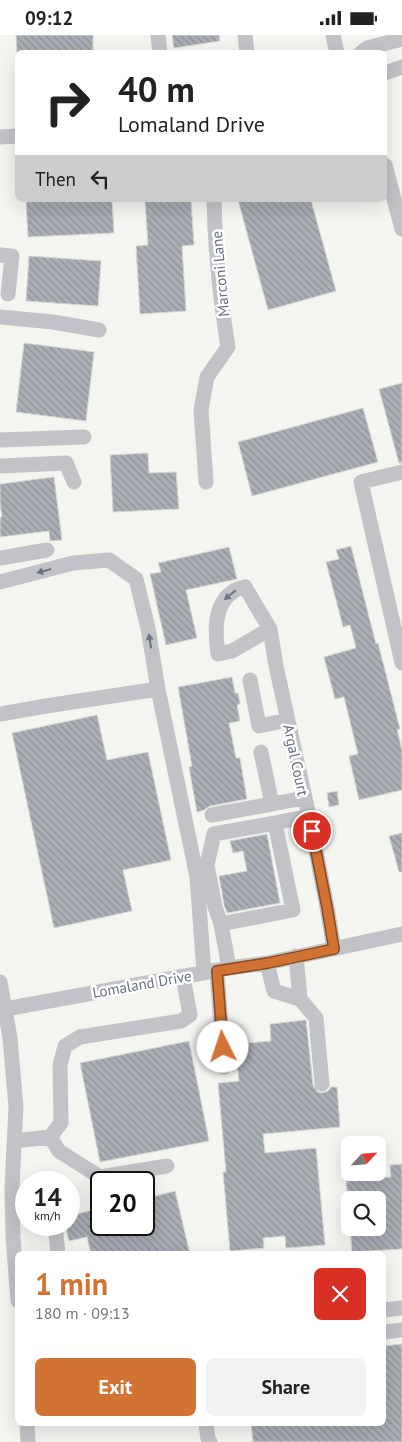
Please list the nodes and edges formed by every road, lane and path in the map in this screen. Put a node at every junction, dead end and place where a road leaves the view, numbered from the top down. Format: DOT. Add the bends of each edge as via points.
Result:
graph roads {
  1 [pos="158,35"];
  2 [pos="244,35"];
  3 [pos="333,35"];
  4 [pos="402,39"];
  5 [pos="160,50"];
  6 [pos="246,50"];
  7 [pos="336,50"];
  8 [pos="365,50"];
  9 [pos="402,67"];
  10 [pos="387,72"];
  11 [pos="15,136"];
  12 [pos="0,137"];
  13 [pos="387,171"];
  14 [pos="214,202"];
  15 [pos="399,206"];
  16 [pos="402,229"];
  17 [pos="0,255"];
  18 [pos="8,294"];
  19 [pos="0,317"];
  20 [pos="99,330"];
  21 [pos="84,437"];
  22 [pos="0,440"];
  23 [pos="0,467"];
  24 [pos="402,471"];
  25 [pos="74,482"];
  26 [pos="206,482"];
  27 [pos="47,550"];
  28 [pos="0,558"];
  29 [pos="0,582"];
  30 [pos="270,629"];
  31 [pos="402,663"];
  32 [pos="250,680"];
  33 [pos="158,689"];
  34 [pos="0,714"];
  35 [pos="288,720"];
  36 [pos="261,752"];
  37 [pos="304,798"];
  38 [pos="272,804"];
  39 [pos="212,815"];
  40 [pos="309,816"];
  41 [pos="276,823"];
  42 [pos="222,923"];
  43 [pos="402,934"];
  44 [pos="334,949"];
  45 [pos="296,956"];
  46 [pos="268,963"];
  47 [pos="217,971"];
  48 [pos="183,977"];
  49 [pos="0,982"];
  50 [pos="300,999"];
  51 [pos="3,1009"];
  52 [pos="224,1067"];
  53 [pos="322,1084"];
  54 [pos="7,1088"];
  55 [pos="50,1137"];
  56 [pos="14,1141"];
  57 [pos="167,1166"];
  58 [pos="6,1182"];
  59 [pos="6,1205"];
  60 [pos="56,1236"];
  61 [pos="58,1251"];
  62 [pos="15,1262"];
  63 [pos="402,1309"];
  64 [pos="386,1310"];
  65 [pos="402,1330"];
  66 [pos="386,1332"];
  67 [pos="27,1426"];
  68 [pos="206,1426"];
  69 [pos="28,1442"];
  70 [pos="210,1442"];
  1 -- 5 [label="street"];
  2 -- 6 [label="street"];
  3 -- 7 [label="street"];
  4 -- 8 [label="street"];
  9 -- 10 [label="street"];
  11 -- 12 [label="street"];
  13 -- 15 [label="street"];
  14 -- 26 [label="street, Marconi Lane" via="221,305 228,347 207,377 202,402"];
  15 -- 16 [label="street"];
  17 -- 18 [label="street" via="12,256"];
  19 -- 20 [label="street" via="53,321"];
  21 -- 22 [label="street"];
  23 -- 25 [label="street" via="66,463"];
  24 -- 31 [label="street" via="361,482"];
  27 -- 28 [label="street"];
  33 -- 29 [label="street, one-way" via="136,579 109,560 73,563"];
  30 -- 35 [label="street, Argal Court"];
  32 -- 35 [label="street" via="258,726"];
  33 -- 34 [label="street"];
  33 -- 47 [label="street"];
  35 -- 37 [label="street, Argal Court"];
  36 -- 38 [label="street"];
  37 -- 38 [label="street"];
  37 -- 40 [label="street, Argal Court"];
  38 -- 39 [label="street"];
  40 -- 41 [label="street"];
  40 -- 44 [label="street, Argal Court"];
  41 -- 42 [label="street" via="214,834 207,865 215,907"];
  41 -- 42 [label="street" via="292,910"];
  42 -- 47 [label="street"];
  43 -- 44 [label="street, Lomaland Drive"];
  44 -- 45 [label="street, Lomaland Drive"];
  45 -- 46 [label="street, Lomaland Drive"];
  45 -- 50 [label="street"];
  46 -- 47 [label="street, Lomaland Drive"];
  46 -- 50 [label="street" via="274,991"];
  47 -- 48 [label="street, Lomaland Drive"];
  47 -- 52 [label="street"];
  48 -- 51 [label="street, Lomaland Drive"];
  48 -- 55 [label="street" via="190,1015 181,1021 80,1037 65,1046 60,1065 61,1123"];
  49 -- 51 [label="street"];
  50 -- 53 [label="street" via="316,1018"];
  51 -- 54 [label="street" via="10,1038"];
  54 -- 56 [label="street" via="16,1107"];
  55 -- 56 [label="street"];
  55 -- 57 [label="street" via="59,1151 100,1177"];
  56 -- 58 [label="street"];
  58 -- 59 [label="street"];
  59 -- 62 [label="street"];
  60 -- 61 [label="street"];
  63 -- 64 [label="street"];
  65 -- 66 [label="street"];
  67 -- 69 [label="street"];
  68 -- 70 [label="street"];
}
